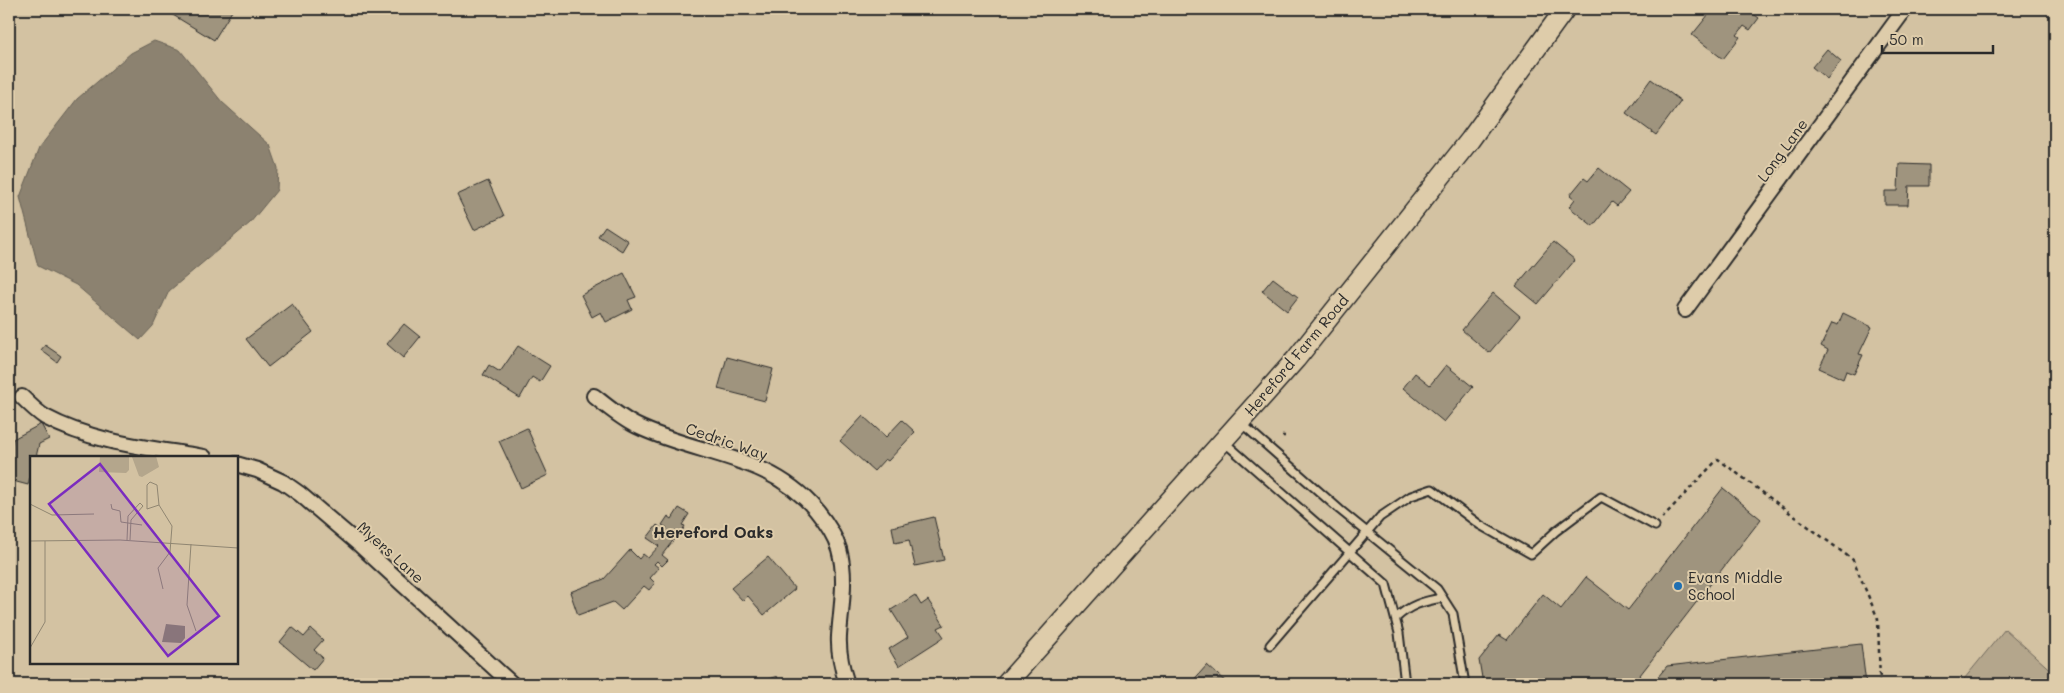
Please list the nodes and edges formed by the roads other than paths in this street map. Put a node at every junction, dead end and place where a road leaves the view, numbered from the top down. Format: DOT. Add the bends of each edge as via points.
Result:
graph roads {
  1 [pos="1565,9"];
  2 [pos="1905,9"];
  3 [pos="1685,310"];
  4 [pos="594,396"];
  5 [pos="22,398"];
  6 [pos="1240,422"];
  7 [pos="1222,441"];
  8 [pos="198,456"];
  9 [pos="238,465"];
  10 [pos="1655,526"];
  11 [pos="1366,532"];
  12 [pos="1350,554"];
  13 [pos="1443,598"];
  14 [pos="1396,618"];
  15 [pos="1270,645"];
  16 [pos="512,684"];
  17 [pos="847,684"];
  18 [pos="1006,684"];
  19 [pos="1405,684"];
  20 [pos="1465,684"];
  1 -- 6 [label="street, Hereford Farm Road" via="1470,140 1296,359"];
  2 -- 3 [label="street, Long Lane"];
  4 -- 17 [label="street, Cedric Way" via="636,426 765,470 802,494 824,520 839,548 843,605 839,637 841,665"];
  5 -- 8 [label="street" via="43,416 79,432"];
  6 -- 7 [label="street, Hereford Farm Road"];
  6 -- 11 [label="lane"];
  7 -- 12 [label="lane"];
  7 -- 18 [label="street, Hereford Farm Road"];
  9 -- 16 [label="street, Myers Lane" via="258,470 300,494 362,546"];
  10 -- 11 [label="lane" via="1601,497 1531,554 1480,525 1432,489 1411,496 1380,517"];
  11 -- 12 [label="lane"];
  11 -- 13 [label="lane" via="1437,589"];
  12 -- 14 [label="lane" via="1386,584"];
  12 -- 15 [label="lane"];
  13 -- 14 [label="lane" via="1422,601"];
  13 -- 20 [label="lane" via="1452,614"];
  14 -- 19 [label="lane"];
}
